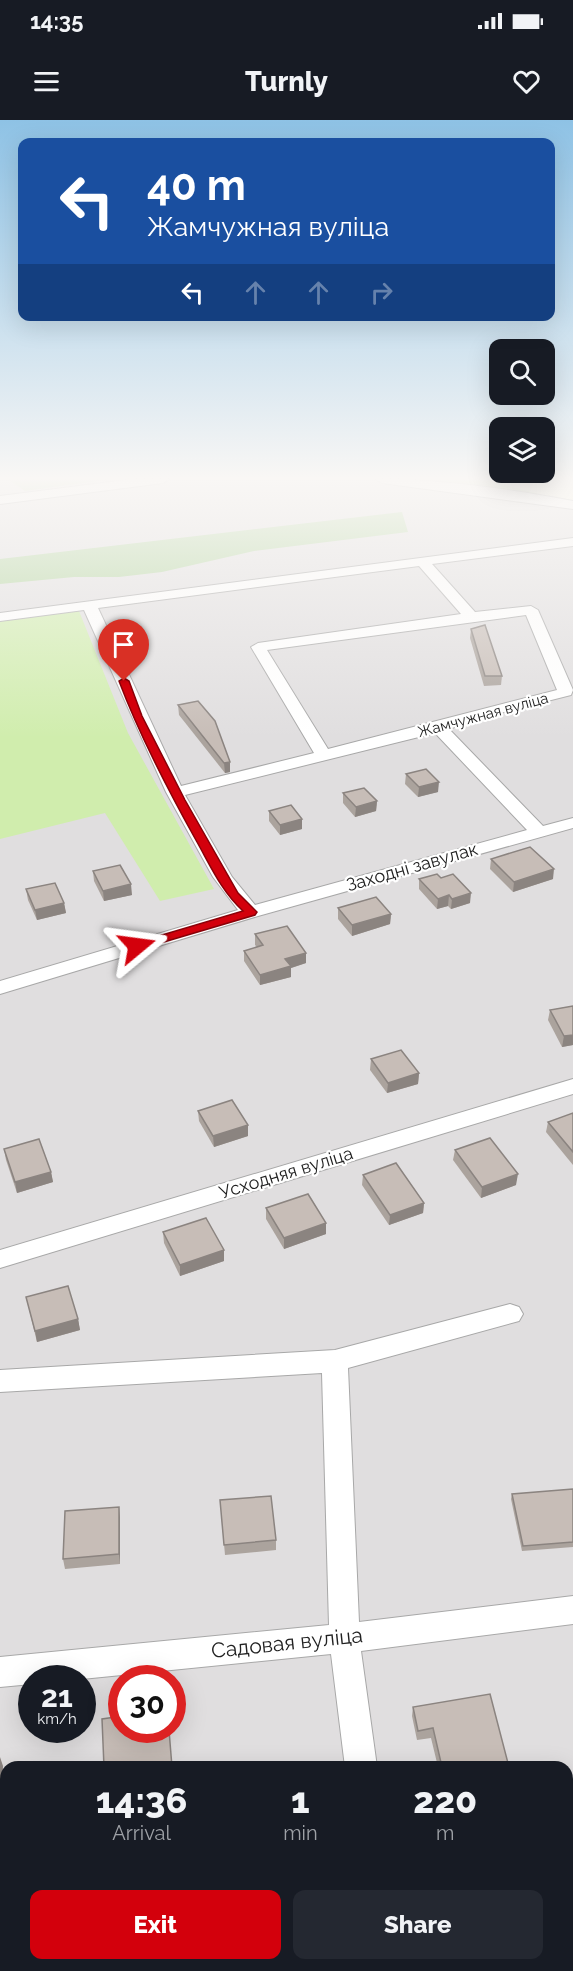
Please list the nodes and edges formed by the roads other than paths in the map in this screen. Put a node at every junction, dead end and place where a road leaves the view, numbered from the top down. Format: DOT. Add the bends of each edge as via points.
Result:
graph roads {
  1 [pos="397,565"];
  2 [pos="426,565"];
  3 [pos="89,605"];
  4 [pos="471,617"];
  5 [pos="0,618"];
  6 [pos="439,727"];
  7 [pos="323,755"];
  8 [pos="175,792"];
  9 [pos="573,823"];
  10 [pos="539,832"];
  11 [pos="251,912"];
  12 [pos="0,988"];
  13 [pos="573,1086"];
  14 [pos="0,1259"];
  15 [pos="510,1314"];
  16 [pos="335,1361"];
  17 [pos="0,1381"];
  18 [pos="573,1610"];
  19 [pos="344,1638"];
  20 [pos="0,1672"];
  21 [pos="360,1761"];
  1 -- 3 [label="street"];
  2 -- 4 [label="street"];
  3 -- 5 [label="street"];
  3 -- 8 [label="street"];
  4 -- 6 [label="street, Жамчужная вуліца" via="531,610 566,692"];
  4 -- 7 [label="street, Жамчужная вуліца" via="258,648"];
  6 -- 7 [label="street, Жамчужная вуліца"];
  6 -- 10 [label="street"];
  7 -- 8 [label="street, Жамчужная вуліца"];
  8 -- 11 [label="street" via="233,895"];
  9 -- 10 [label="street, Заходні завулак"];
  10 -- 11 [label="street, Заходні завулак"];
  11 -- 12 [label="street, Заходні завулак"];
  13 -- 14 [label="street, Усходняя вуліца"];
  15 -- 16 [label="street"];
  16 -- 17 [label="street"];
  16 -- 19 [label="street"];
  18 -- 19 [label="street, Садовая вуліца"];
  19 -- 20 [label="street, Садовая вуліца"];
  19 -- 21 [label="street"];
}
